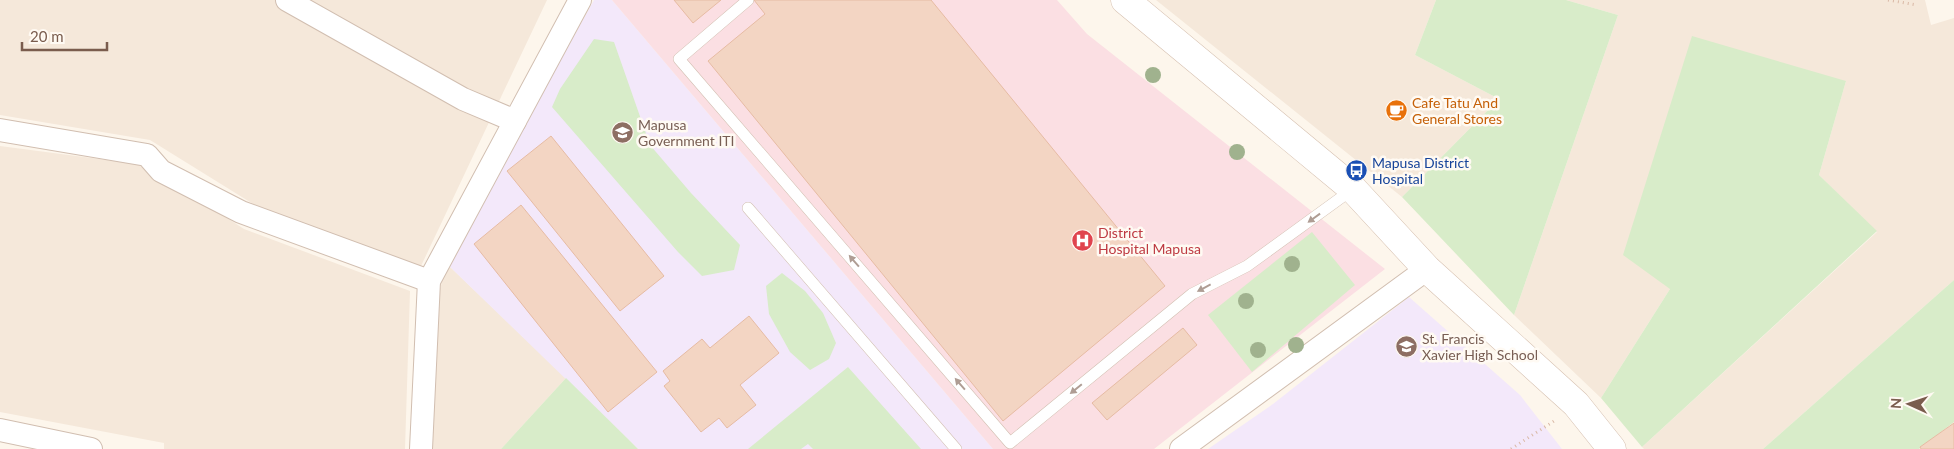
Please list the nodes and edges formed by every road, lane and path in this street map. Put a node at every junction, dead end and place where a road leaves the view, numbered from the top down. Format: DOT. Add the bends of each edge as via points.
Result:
graph roads {
  1 [pos="287,0"];
  2 [pos="580,0"];
  3 [pos="748,0"];
  4 [pos="1124,0"];
  5 [pos="1888,0"];
  6 [pos="1917,5"];
  7 [pos="515,121"];
  8 [pos="0,130"];
  9 [pos="1354,189"];
  10 [pos="748,208"];
  11 [pos="1427,269"];
  12 [pos="429,281"];
  13 [pos="1576,404"];
  14 [pos="0,430"];
  15 [pos="91,449"];
  16 [pos="421,449"];
  17 [pos="956,449"];
  18 [pos="1181,449"];
  19 [pos="1511,449"];
  20 [pos="1612,449"];
  1 -- 7 [label="street" via="463,99"];
  2 -- 7 [label="street"];
  9 -- 3 [label="lane, one-way" via="1247,266 1192,294 1010,443 679,59"];
  4 -- 9 [label="main road"];
  5 -- 6 [label="path"];
  7 -- 12 [label="street"];
  8 -- 12 [label="street" via="147,155 161,171 241,212"];
  9 -- 11 [label="main road"];
  10 -- 17 [label="lane"];
  11 -- 13 [label="main road"];
  11 -- 18 [label="street"];
  12 -- 16 [label="street"];
  13 -- 19 [label="path"];
  13 -- 20 [label="main road"];
  14 -- 15 [label="street"];
}
